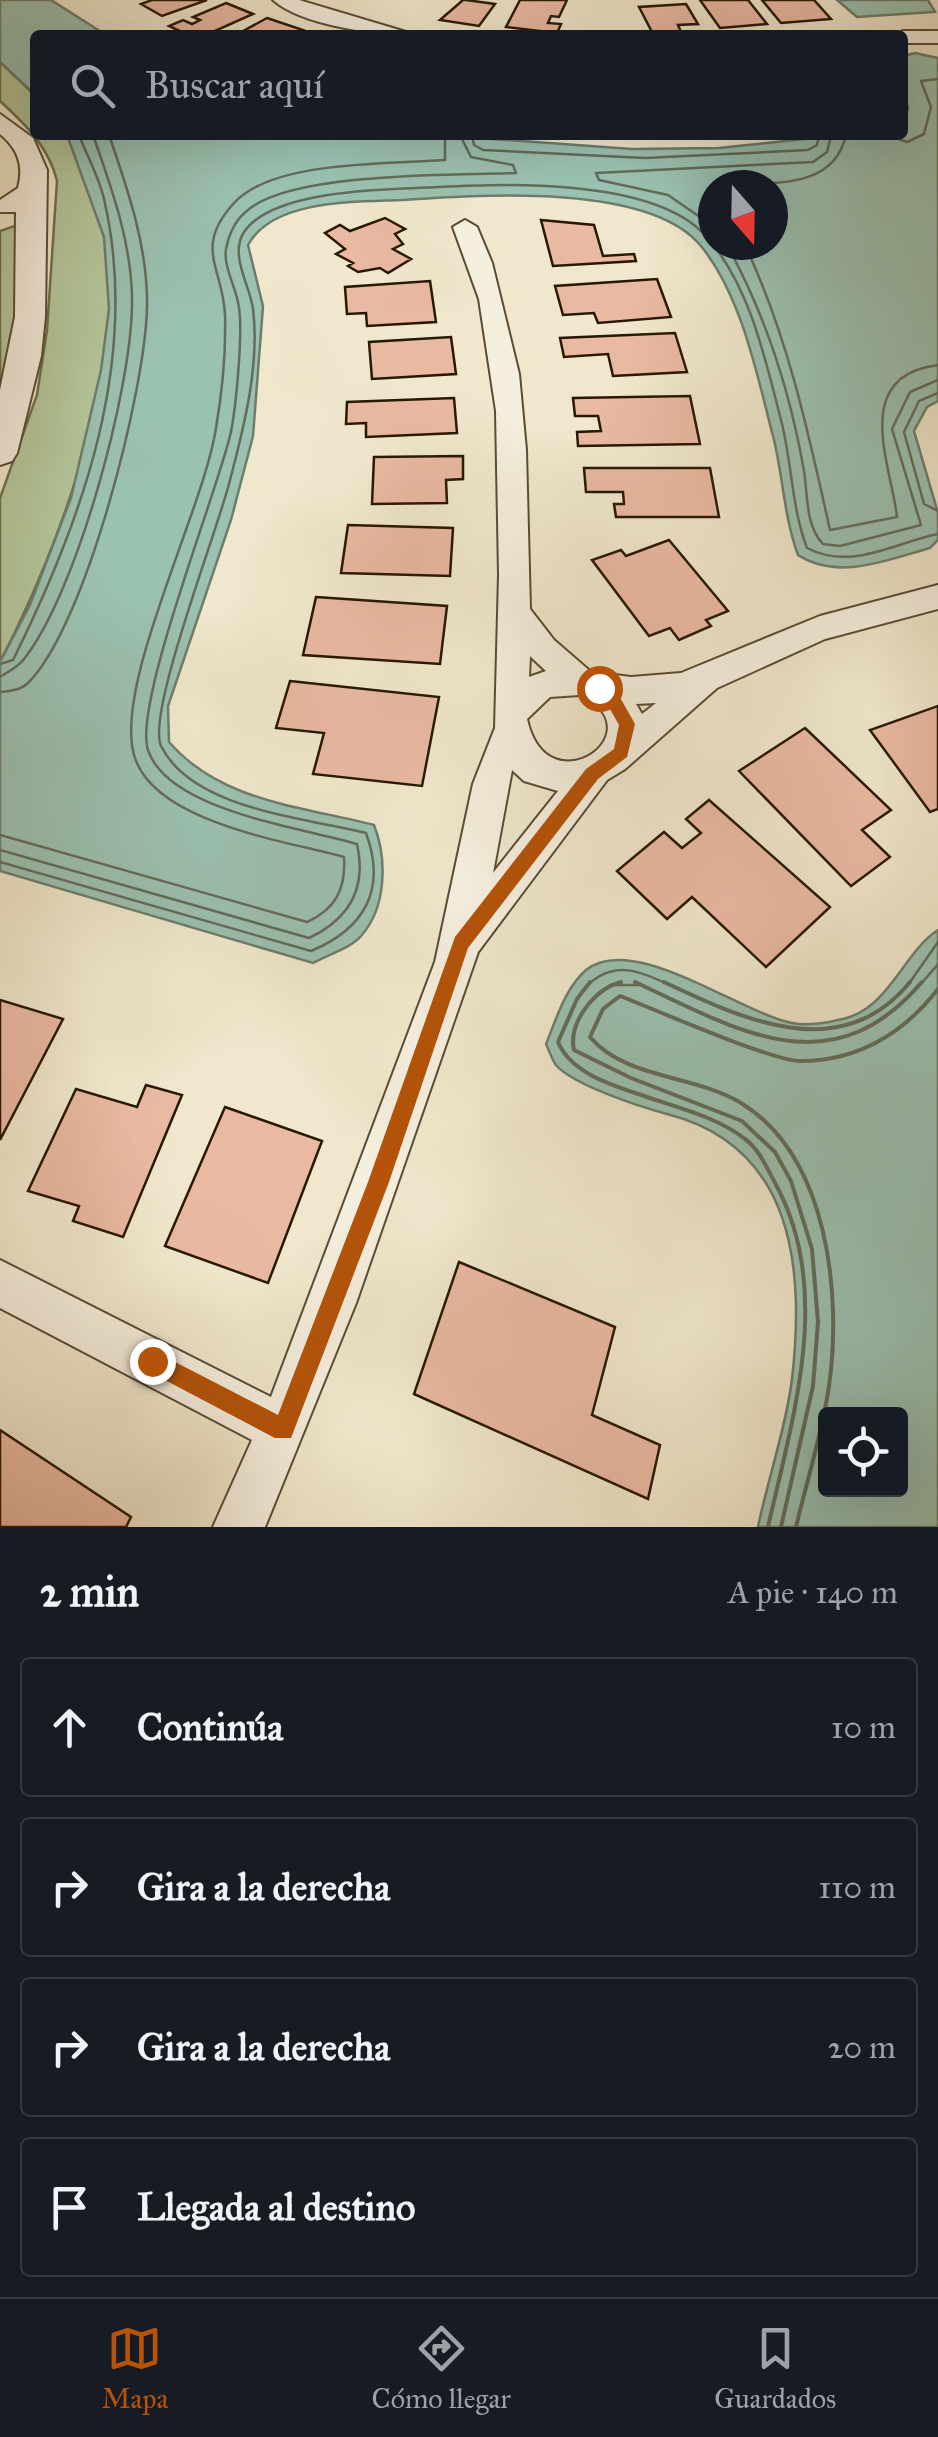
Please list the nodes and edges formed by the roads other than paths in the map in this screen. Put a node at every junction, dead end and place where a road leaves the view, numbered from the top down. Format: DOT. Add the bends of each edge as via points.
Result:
graph roads {
  1 [pos="282,0"];
  2 [pos="385,30"];
  3 [pos="938,36"];
  4 [pos="908,37"];
  5 [pos="0,121"];
  6 [pos="30,192"];
  7 [pos="0,211"];
  8 [pos="466,227"];
  9 [pos="0,453"];
  10 [pos="938,597"];
  11 [pos="518,616"];
  12 [pos="709,680"];
  13 [pos="589,685"];
  14 [pos="510,725"];
  15 [pos="607,763"];
  16 [pos="461,943"];
  17 [pos="0,1282"];
  18 [pos="283,1430"];
  19 [pos="239,1527"];
  1 -- 2 [label="street"];
  3 -- 4 [label="street"];
  5 -- 6 [label="street" via="29,149 35,179"];
  6 -- 7 [label="street"];
  6 -- 9 [label="street" via="30,317"];
  8 -- 11 [label="street" via="492,287 512,406"];
  10 -- 12 [label="street" via="860,614"];
  11 -- 13 [label="street" via="543,649"];
  11 -- 14 [label="street"];
  12 -- 13 [label="street" via="656,694"];
  12 -- 15 [label="street"];
  13 -- 14 [label="street" via="560,680 528,692"];
  13 -- 15 [label="street" via="612,698 627,724"];
  14 -- 15 [label="street" via="524,760 538,770 556,776"];
  14 -- 16 [label="street" via="486,799"];
  15 -- 16 [label="street"];
  16 -- 18 [label="street"];
  17 -- 18 [label="street"];
  18 -- 19 [label="street"];
}
